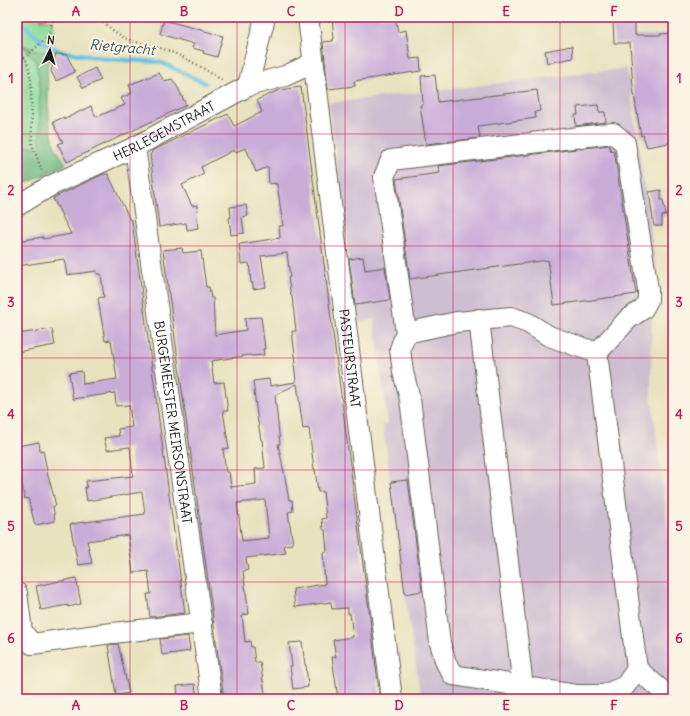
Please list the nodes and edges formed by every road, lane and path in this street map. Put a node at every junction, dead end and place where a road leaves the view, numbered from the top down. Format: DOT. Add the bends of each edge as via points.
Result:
graph roads {
  1 [pos="32,17"];
  2 [pos="63,17"];
  3 [pos="97,17"];
  4 [pos="265,17"];
  5 [pos="308,17"];
  6 [pos="53,20"];
  7 [pos="17,52"];
  8 [pos="24,58"];
  9 [pos="313,64"];
  10 [pos="248,86"];
  11 [pos="135,147"];
  12 [pos="50,186"];
  13 [pos="17,206"];
  14 [pos="479,319"];
  15 [pos="406,333"];
  16 [pos="597,353"];
  17 [pos="17,593"];
  18 [pos="202,623"];
  19 [pos="637,669"];
  20 [pos="523,687"];
  21 [pos="212,699"];
  22 [pos="392,699"];
  23 [pos="667,699"];
  1 -- 6 [label="path" via="38,20"];
  2 -- 6 [label="path"];
  3 -- 10 [label="path" via="125,39 176,53 223,81"];
  4 -- 10 [label="street"];
  5 -- 9 [label="street, PASTEURSTRAAT"];
  6 -- 8 [label="path" via="47,38"];
  7 -- 8 [label="path"];
  8 -- 12 [label="path" via="31,80 32,144"];
  9 -- 10 [label="street, HERLEGEMSTRAAT" via="284,76"];
  9 -- 22 [label="street, PASTEURSTRAAT"];
  10 -- 11 [label="street, HERLEGEMSTRAAT"];
  11 -- 12 [label="street, HERLEGEMSTRAAT"];
  11 -- 18 [label="street, BURGEMEESTER MEIRSONSTRAAT"];
  12 -- 13 [label="street, HERLEGEMSTRAAT"];
  14 -- 15 [label="street"];
  14 -- 16 [label="street" via="511,317 528,323 549,336"];
  14 -- 20 [label="street"];
  15 -- 16 [label="street" via="384,177 391,160 613,133 625,142 648,300 643,309 628,319"];
  15 -- 20 [label="street" via="400,349 410,399 440,643 446,662 453,676"];
  16 -- 19 [label="street"];
  17 -- 18 [label="street" via="22,631 32,644"];
  18 -- 21 [label="street, BURGEMEESTER MEIRSONSTRAAT"];
  19 -- 20 [label="street" via="625,686 604,695 578,695"];
  19 -- 23 [label="street" via="659,688"];
}
